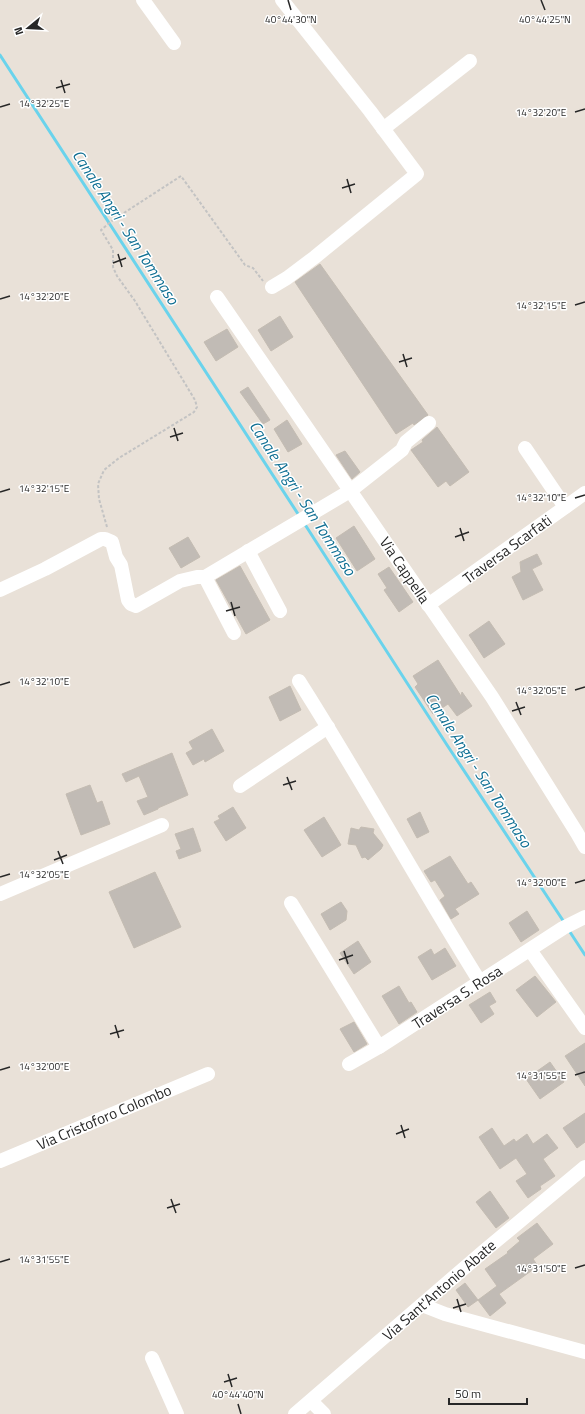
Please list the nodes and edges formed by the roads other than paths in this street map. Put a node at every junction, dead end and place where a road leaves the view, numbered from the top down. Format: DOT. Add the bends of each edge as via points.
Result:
graph roads {
  1 [pos="144,0"];
  2 [pos="282,0"];
  3 [pos="174,44"];
  4 [pos="470,61"];
  5 [pos="383,129"];
  6 [pos="272,287"];
  7 [pos="216,297"];
  8 [pos="429,423"];
  9 [pos="525,448"];
  10 [pos="350,491"];
  11 [pos="585,493"];
  12 [pos="565,507"];
  13 [pos="248,551"];
  14 [pos="205,577"];
  15 [pos="0,590"];
  16 [pos="428,605"];
  17 [pos="280,612"];
  18 [pos="234,633"];
  19 [pos="300,681"];
  20 [pos="328,727"];
  21 [pos="240,786"];
  22 [pos="162,825"];
  23 [pos="585,848"];
  24 [pos="0,894"];
  25 [pos="291,902"];
  26 [pos="585,916"];
  27 [pos="530,950"];
  28 [pos="480,982"];
  29 [pos="585,1028"];
  30 [pos="379,1047"];
  31 [pos="349,1064"];
  32 [pos="208,1074"];
  33 [pos="0,1161"];
  34 [pos="585,1167"];
  35 [pos="422,1305"];
  36 [pos="585,1352"];
  37 [pos="152,1358"];
  38 [pos="311,1401"];
  39 [pos="178,1414"];
  40 [pos="295,1414"];
  41 [pos="324,1414"];
  1 -- 3 [label="street"];
  2 -- 5 [label="street"];
  4 -- 5 [label="street"];
  5 -- 6 [label="street" via="416,174 309,261"];
  7 -- 10 [label="street, Via Cappella"];
  8 -- 10 [label="street" via="406,442 402,450"];
  9 -- 12 [label="street"];
  10 -- 13 [label="street"];
  10 -- 16 [label="street, Via Cappella"];
  11 -- 12 [label="street, Traversa Scarfati"];
  12 -- 16 [label="street, Traversa Scarfati"];
  13 -- 14 [label="street"];
  13 -- 17 [label="street"];
  14 -- 15 [label="street" via="180,580 136,606 128,600 121,565 112,542 101,539"];
  14 -- 18 [label="street"];
  16 -- 23 [label="street, Via Cappella" via="492,697"];
  19 -- 20 [label="street"];
  20 -- 21 [label="street"];
  20 -- 28 [label="street"];
  22 -- 24 [label="street"];
  25 -- 30 [label="street"];
  26 -- 27 [label="street, Traversa S. Rosa"];
  27 -- 28 [label="street, Traversa S. Rosa"];
  27 -- 29 [label="street"];
  28 -- 30 [label="street, Traversa S. Rosa"];
  30 -- 31 [label="street, Traversa S. Rosa"];
  32 -- 33 [label="street, Via Cristoforo Colombo"];
  34 -- 35 [label="street, Via Sant'Antonio Abate"];
  35 -- 36 [label="street" via="445,1314"];
  35 -- 38 [label="street, Via Sant'Antonio Abate"];
  37 -- 39 [label="street"];
  38 -- 40 [label="street, Via Sant'Antonio Abate"];
  38 -- 41 [label="street"];
}
